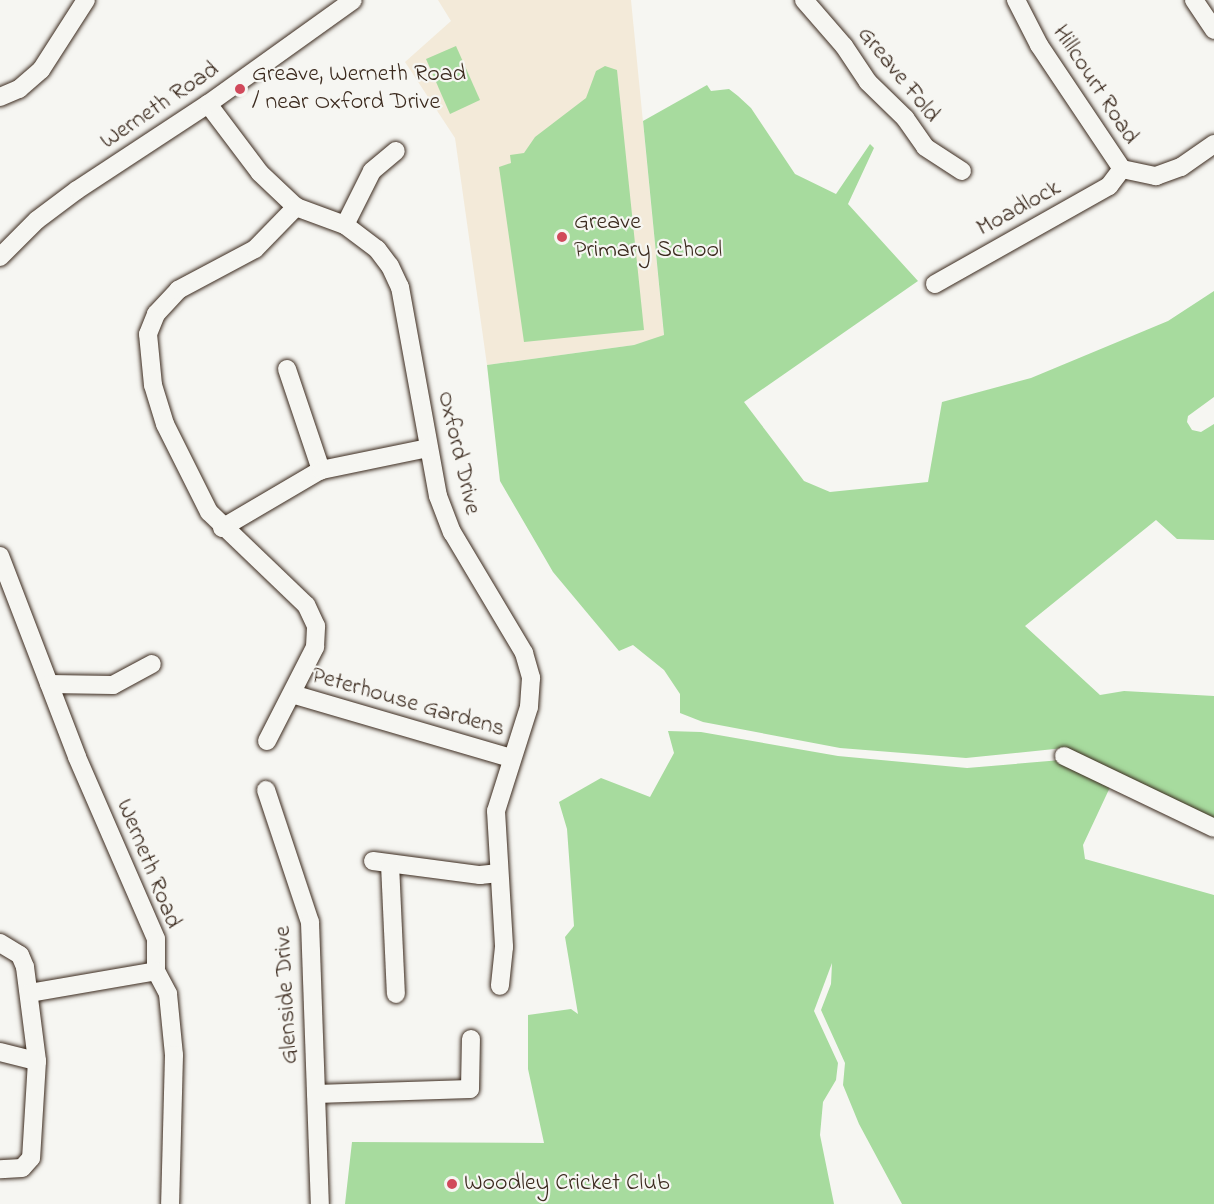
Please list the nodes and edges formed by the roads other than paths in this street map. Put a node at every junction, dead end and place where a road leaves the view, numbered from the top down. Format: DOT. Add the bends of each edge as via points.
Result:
graph roads {
  1 [pos="86,0"];
  2 [pos="353,0"];
  3 [pos="804,0"];
  4 [pos="1016,0"];
  5 [pos="1194,0"];
  6 [pos="1214,30"];
  7 [pos="0,97"];
  8 [pos="208,104"];
  9 [pos="1214,144"];
  10 [pos="396,151"];
  11 [pos="1122,169"];
  12 [pos="962,171"];
  13 [pos="296,207"];
  14 [pos="345,225"];
  15 [pos="0,257"];
  16 [pos="935,284"];
  17 [pos="287,369"];
  18 [pos="428,448"];
  19 [pos="321,470"];
  20 [pos="222,528"];
  21 [pos="0,556"];
  22 [pos="152,664"];
  23 [pos="49,684"];
  24 [pos="292,694"];
  25 [pos="267,741"];
  26 [pos="1064,756"];
  27 [pos="511,758"];
  28 [pos="266,790"];
  29 [pos="1214,828"];
  30 [pos="499,873"];
  31 [pos="0,943"];
  32 [pos="156,971"];
  33 [pos="500,986"];
  34 [pos="29,993"];
  35 [pos="396,994"];
  36 [pos="471,1039"];
  37 [pos="0,1052"];
  38 [pos="37,1061"];
  39 [pos="315,1094"];
  40 [pos="4,1170"];
  41 [pos="170,1204"];
  42 [pos="320,1204"];
  1 -- 7 [label="street" via="41,70 19,89"];
  2 -- 8 [label="street, Werneth Road"];
  3 -- 12 [label="street, Greave Fold" via="844,46 867,82 905,118 925,147"];
  4 -- 11 [label="street, Hillcourt Road" via="1039,45"];
  5 -- 6 [label="street"];
  8 -- 13 [label="street, Oxford Drive" via="260,173"];
  8 -- 15 [label="street, Werneth Road" via="61,202 22,233"];
  9 -- 11 [label="street, Hillcourt Road" via="1181,167 1156,176"];
  10 -- 14 [label="street" via="372,171 356,195"];
  11 -- 16 [label="street, Moadlock" via="1108,186"];
  13 -- 14 [label="street, Oxford Drive"];
  13 -- 20 [label="street" via="255,249 178,290 156,314 148,334 153,385 165,424 209,512"];
  14 -- 18 [label="street, Oxford Drive" via="377,249 400,287"];
  17 -- 19 [label="street"];
  18 -- 19 [label="street"];
  18 -- 27 [label="street, Oxford Drive" via="438,496 452,532 524,653 531,678 529,707"];
  19 -- 20 [label="street"];
  20 -- 24 [label="street" via="306,605 316,626 315,647"];
  21 -- 23 [label="street, Werneth Road"];
  22 -- 23 [label="street" via="113,685"];
  23 -- 32 [label="street, Werneth Road" via="150,922 156,939"];
  24 -- 25 [label="street"];
  24 -- 27 [label="street, Peterhouse Gardens"];
  26 -- 29 [label="street"];
  27 -- 30 [label="street, Oxford Drive" via="496,811"];
  28 -- 39 [label="street, Glenside Drive" via="310,922"];
  30 -- 33 [label="street, Oxford Drive" via="504,947"];
  30 -- 35 [label="street" via="480,875 382,862"];
  31 -- 34 [label="street" via="20,955"];
  32 -- 34 [label="street"];
  32 -- 41 [label="street, Werneth Road" via="168,994 174,1055"];
  34 -- 38 [label="street"];
  36 -- 39 [label="street" via="470,1089"];
  37 -- 38 [label="street"];
  38 -- 40 [label="street" via="34,1147 22,1168"];
  39 -- 42 [label="street, Glenside Drive"];
}
